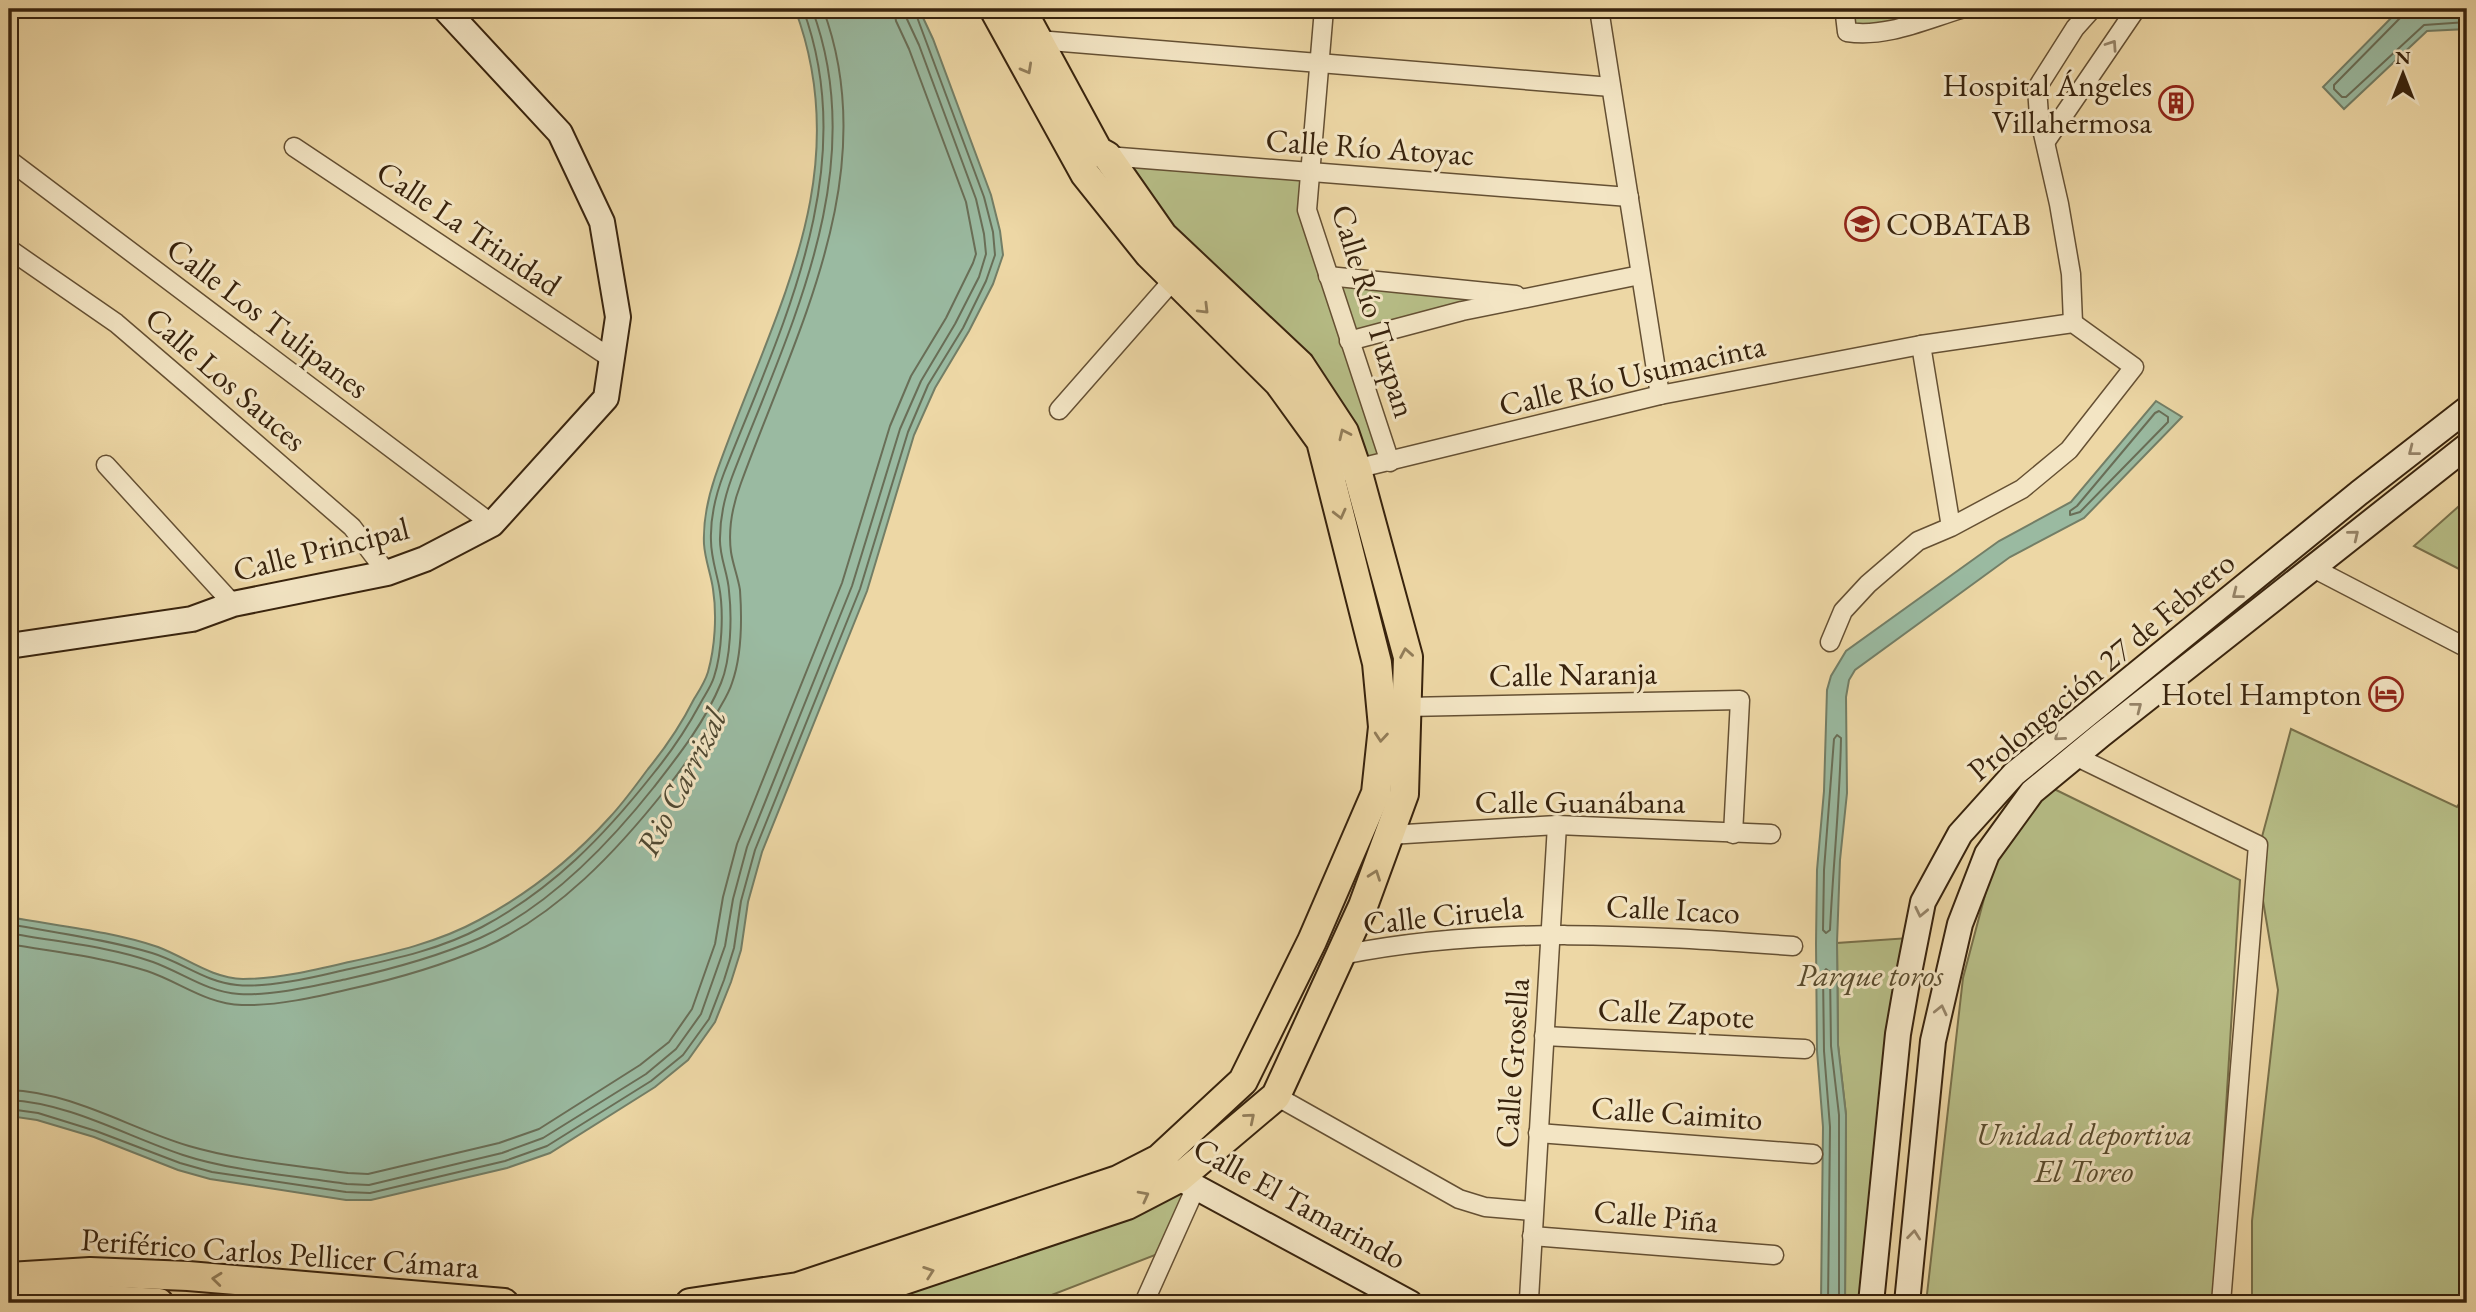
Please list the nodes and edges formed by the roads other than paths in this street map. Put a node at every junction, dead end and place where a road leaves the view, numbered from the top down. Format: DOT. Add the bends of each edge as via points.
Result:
graph roads {
  1 [pos="445,9"];
  2 [pos="994,9"];
  3 [pos="1021,9"];
  4 [pos="1324,9"];
  5 [pos="1599,9"];
  6 [pos="1847,9"];
  7 [pos="1961,9"];
  8 [pos="2092,9"];
  9 [pos="2136,9"];
  10 [pos="1038,40"];
  11 [pos="1320,64"];
  12 [pos="1611,88"];
  13 [pos="2046,141"];
  14 [pos="294,147"];
  15 [pos="1107,156"];
  16 [pos="9,160"];
  17 [pos="1311,172"];
  18 [pos="1629,197"];
  19 [pos="9,248"];
  20 [pos="1328,275"];
  21 [pos="1640,275"];
  22 [pos="1174,279"];
  23 [pos="1537,297"];
  24 [pos="2073,323"];
  25 [pos="1349,341"];
  26 [pos="1921,345"];
  27 [pos="612,359"];
  28 [pos="1660,396"];
  29 [pos="2467,409"];
  30 [pos="1059,410"];
  31 [pos="2467,446"];
  32 [pos="1390,462"];
  33 [pos="106,465"];
  34 [pos="1357,470"];
  35 [pos="1329,473"];
  36 [pos="492,524"];
  37 [pos="1951,527"];
  38 [pos="2313,568"];
  39 [pos="387,573"];
  40 [pos="233,604"];
  41 [pos="1830,642"];
  42 [pos="9,646"];
  43 [pos="2467,648"];
  44 [pos="1407,707"];
  45 [pos="2076,756"];
  46 [pos="1557,825"];
  47 [pos="1733,834"];
  48 [pos="1771,834"];
  49 [pos="1389,835"];
  50 [pos="1550,935"];
  51 [pos="1793,946"];
  52 [pos="1342,956"];
  53 [pos="1544,1036"];
  54 [pos="1805,1049"];
  55 [pos="1276,1096"];
  56 [pos="1538,1133"];
  57 [pos="1813,1154"];
  58 [pos="1178,1175"];
  59 [pos="1533,1211"];
  60 [pos="1532,1236"];
  61 [pos="1774,1255"];
  62 [pos="14,1295"];
  63 [pos="873,1300"];
  64 [pos="77,1301"];
  65 [pos="1149,1301"];
  66 [pos="159,1303"];
  67 [pos="505,1303"];
  68 [pos="690,1303"];
  69 [pos="817,1303"];
  70 [pos="1410,1303"];
  71 [pos="1526,1303"];
  72 [pos="1871,1303"];
  73 [pos="1908,1303"];
  74 [pos="2221,1303"];
  1 -- 27 [label="main road, Calle Principal" via="561,133 602,222 618,317"];
  2 -- 22 [label="main road, one-way" via="1085,174"];
  3 -- 10 [label="main road"];
  4 -- 11 [label="street, Calle Río Tuxpan"];
  5 -- 12 [label="street"];
  6 -- 7 [label="street" via="1847,32 1865,34"];
  8 -- 13 [label="street" via="2037,88"];
  13 -- 9 [label="street, one-way"];
  10 -- 11 [label="street"];
  10 -- 15 [label="main road" via="1098,151"];
  11 -- 12 [label="street"];
  11 -- 17 [label="street, Calle Río Tuxpan"];
  12 -- 18 [label="street"];
  13 -- 24 [label="street" via="2071,274"];
  14 -- 27 [label="street, Calle La Trinidad"];
  15 -- 17 [label="street, Calle Río Atoyac"];
  34 -- 15 [label="main road, one-way" via="1344,432 1300,365 1163,236"];
  16 -- 36 [label="street, Calle Los Tulipanes"];
  17 -- 18 [label="street, Calle Río Atoyac"];
  17 -- 20 [label="street, Calle Río Tuxpan" via="1307,211"];
  18 -- 21 [label="street"];
  19 -- 39 [label="street, Calle Los Sauces" via="116,323 193,389 352,527"];
  20 -- 23 [label="street"];
  20 -- 25 [label="street, Calle Río Tuxpan"];
  21 -- 23 [label="street"];
  21 -- 28 [label="street"];
  22 -- 30 [label="street"];
  22 -- 35 [label="main road, one-way" via="1279,383 1321,441"];
  23 -- 25 [label="street"];
  24 -- 26 [label="street, Calle Río Usumacinta"];
  24 -- 37 [label="street" via="2134,367 2069,450 2022,489"];
  25 -- 32 [label="street, Calle Río Tuxpan"];
  26 -- 28 [label="street, Calle Río Usumacinta"];
  26 -- 37 [label="street"];
  27 -- 36 [label="main road, Calle Principal" via="606,398"];
  28 -- 32 [label="street, Calle Río Usumacinta"];
  29 -- 72 [label="main road, Prolongación 27 de Febrero, one-way" via="2014,774 1960,834 1923,902 1906,988"];
  38 -- 31 [label="main road, Prolongación 27 de Febrero, one-way"];
  32 -- 34 [label="street, Calle Río Usumacinta"];
  33 -- 40 [label="street"];
  34 -- 35 [label="street, Calle Río Usumacinta"];
  44 -- 34 [label="main road, one-way" via="1408,657"];
  35 -- 58 [label="main road, one-way" via="1377,663 1383,727 1376,793 1312,941 1243,1081"];
  36 -- 39 [label="main road, Calle Principal"];
  37 -- 41 [label="street" via="1918,541 1868,584 1843,611"];
  38 -- 43 [label="street"];
  45 -- 38 [label="main road, Prolongación 27 de Febrero, one-way"];
  39 -- 40 [label="main road, Calle Principal"];
  40 -- 42 [label="main road, Calle Principal" via="192,619"];
  44 -- 47 [label="street, Calle Naranja" via="1740,699"];
  44 -- 49 [label="main road" via="1404,794"];
  73 -- 45 [label="main road, Prolongación 27 de Febrero, one-way" via="1933,1041 1960,925 1987,853 2032,792"];
  45 -- 74 [label="street" via="2258,845"];
  46 -- 47 [label="street, Calle Guanábana"];
  46 -- 49 [label="street, Calle Guanábana"];
  46 -- 50 [label="street, Calle Grosella"];
  47 -- 48 [label="street, Calle Guanábana"];
  52 -- 49 [label="main road, one-way"];
  50 -- 51 [label="street, Calle Icaco" via="1611,934"];
  50 -- 52 [label="street, Calle Ciruela" via="1395,945"];
  50 -- 53 [label="street, Calle Grosella"];
  52 -- 55 [label="main road"];
  53 -- 54 [label="street, Calle Zapote"];
  53 -- 56 [label="street, Calle Grosella"];
  58 -- 55 [label="main road, one-way"];
  55 -- 59 [label="street" via="1459,1199 1485,1207"];
  56 -- 57 [label="street, Calle Caimito"];
  56 -- 59 [label="street, Calle Grosella"];
  63 -- 58 [label="main road, one-way" via="1127,1205"];
  58 -- 65 [label="street"];
  58 -- 68 [label="main road" via="1118,1180 798,1287"];
  58 -- 70 [label="main road, Calle El Tamarindo"];
  59 -- 60 [label="street, Calle Grosella"];
  60 -- 61 [label="street, Calle Piña"];
  60 -- 71 [label="street, Calle Grosella"];
  62 -- 64 [label="main road, Periférico Carlos Pellicer Cámara"];
  67 -- 62 [label="main road, Periférico Carlos Pellicer Cámara, one-way" via="90,1272"];
  63 -- 69 [label="main road"];
  64 -- 66 [label="main road, Periférico Carlos Pellicer Cámara"];
}
